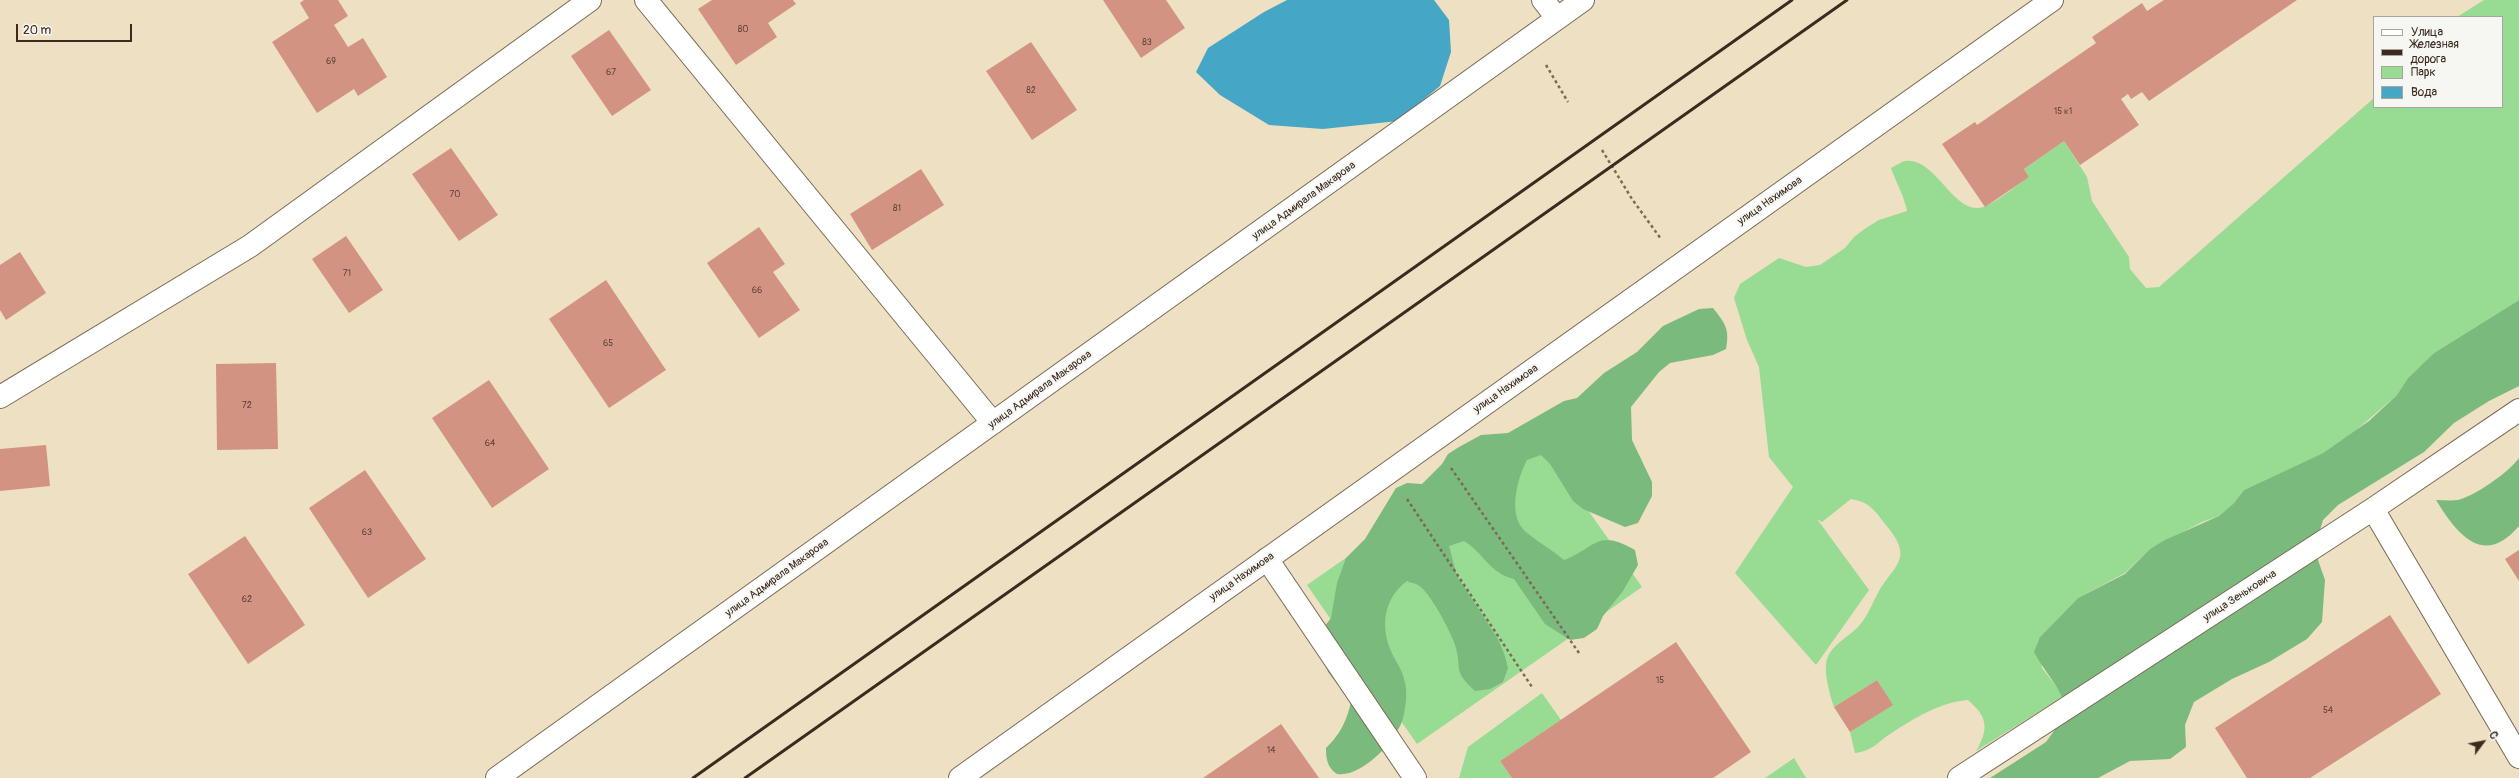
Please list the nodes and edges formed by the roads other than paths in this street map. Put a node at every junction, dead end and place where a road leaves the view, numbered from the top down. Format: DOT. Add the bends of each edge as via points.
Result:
graph roads {
  1 [pos="590,0"];
  2 [pos="646,0"];
  3 [pos="1543,0"];
  4 [pos="1583,0"];
  5 [pos="2052,0"];
  6 [pos="1557,18"];
  7 [pos="0,397"];
  8 [pos="2519,410"];
  9 [pos="993,424"];
  10 [pos="2373,509"];
  11 [pos="1267,559"];
  12 [pos="2519,757"];
  13 [pos="497,778"];
  14 [pos="960,778"];
  15 [pos="1415,778"];
  16 [pos="1959,778"];
  1 -- 7 [label="street" via="250,246"];
  2 -- 9 [label="street"];
  3 -- 6 [label="street"];
  4 -- 6 [label="street, улица Адмирала Макарова"];
  5 -- 11 [label="street, улица Нахимова"];
  6 -- 9 [label="street, улица Адмирала Макарова"];
  8 -- 10 [label="street, улица Зеньковича"];
  9 -- 13 [label="street, улица Адмирала Макарова"];
  10 -- 12 [label="street"];
  10 -- 16 [label="street, улица Зеньковича"];
  11 -- 14 [label="street, улица Нахимова"];
  11 -- 15 [label="street"];
}
